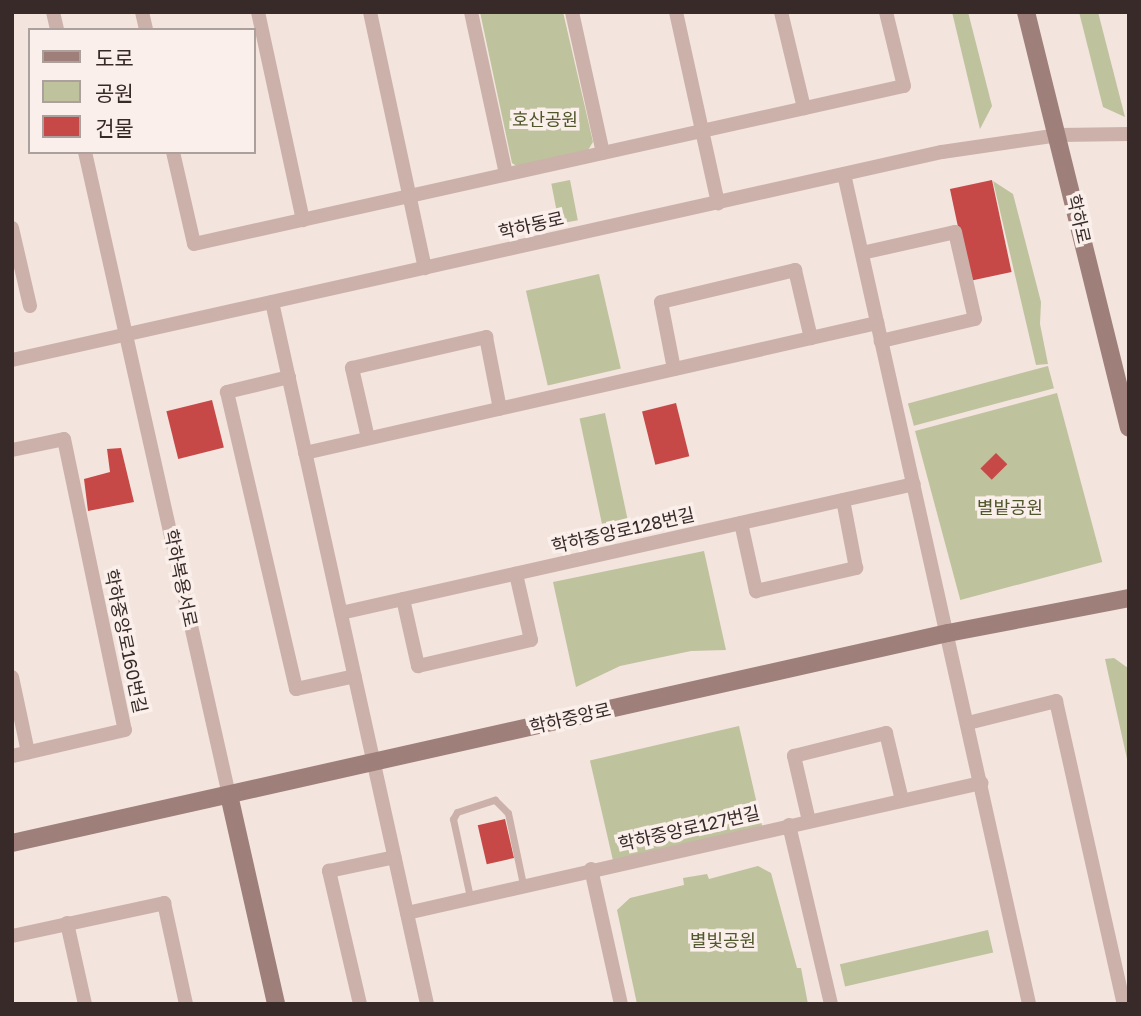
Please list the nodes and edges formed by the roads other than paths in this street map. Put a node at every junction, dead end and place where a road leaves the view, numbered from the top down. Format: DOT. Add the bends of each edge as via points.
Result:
graph roads {
  1 [pos="258,12"];
  2 [pos="370,12"];
  3 [pos="471,12"];
  4 [pos="572,12"];
  5 [pos="676,12"];
  6 [pos="781,12"];
  7 [pos="886,12"];
  8 [pos="1026,12"];
  9 [pos="804,108"];
  10 [pos="702,131"];
  11 [pos="1129,134"];
  12 [pos="1059,135"];
  13 [pos="603,153"];
  14 [pos="85,154"];
  15 [pos="173,154"];
  16 [pos="506,174"];
  17 [pos="844,174"];
  18 [pos="410,196"];
  19 [pos="718,203"];
  20 [pos="303,220"];
  21 [pos="12,228"];
  22 [pos="862,253"];
  23 [pos="425,268"];
  24 [pos="18,280"];
  25 [pos="272,302"];
  26 [pos="30,306"];
  27 [pos="877,323"];
  28 [pos="127,333"];
  29 [pos="811,338"];
  30 [pos="881,341"];
  31 [pos="12,360"];
  32 [pos="674,369"];
  33 [pos="289,377"];
  34 [pos="500,409"];
  35 [pos="1129,427"];
  36 [pos="368,438"];
  37 [pos="12,450"];
  38 [pos="305,453"];
  39 [pos="914,484"];
  40 [pos="843,500"];
  41 [pos="741,523"];
  42 [pos="516,574"];
  43 [pos="1129,598"];
  44 [pos="403,599"];
  45 [pos="341,613"];
  46 [pos="948,633"];
  47 [pos="12,677"];
  48 [pos="355,677"];
  49 [pos="968,723"];
  50 [pos="28,752"];
  51 [pos="12,756"];
  52 [pos="374,762"];
  53 [pos="981,783"];
  54 [pos="229,795"];
  55 [pos="902,800"];
  56 [pos="809,821"];
  57 [pos="789,825"];
  58 [pos="12,843"];
  59 [pos="395,857"];
  60 [pos="591,869"];
  61 [pos="523,884"];
  62 [pos="470,897"];
  63 [pos="407,913"];
  64 [pos="67,923"];
  65 [pos="12,936"];
  66 [pos="85,1004"];
  67 [pos="187,1004"];
  68 [pos="276,1004"];
  69 [pos="360,1004"];
  70 [pos="426,1004"];
  71 [pos="621,1004"];
  72 [pos="831,1004"];
  73 [pos="1029,1004"];
  74 [pos="1124,1004"];
  1 -- 20 [label="street"];
  2 -- 18 [label="street"];
  3 -- 16 [label="street"];
  4 -- 13 [label="street"];
  5 -- 10 [label="street"];
  6 -- 9 [label="street"];
  7 -- 9 [label="street" via="904,86"];
  8 -- 12 [label="street, 학하로"];
  9 -- 10 [label="street"];
  10 -- 13 [label="street"];
  10 -- 19 [label="street"];
  11 -- 12 [label="street, 학하동로"];
  12 -- 17 [label="street, 학하동로" via="942,152"];
  12 -- 35 [label="street, 학하로"];
  13 -- 16 [label="street"];
  14 -- 28 [label="street, 학하복용서로"];
  15 -- 20 [label="street" via="194,244"];
  16 -- 18 [label="street"];
  17 -- 19 [label="street, 학하동로"];
  17 -- 22 [label="street"];
  18 -- 20 [label="street"];
  18 -- 23 [label="street"];
  19 -- 23 [label="street, 학하동로"];
  21 -- 24 [label="street"];
  22 -- 27 [label="street"];
  22 -- 30 [label="street" via="955,232 975,319"];
  23 -- 25 [label="street, 학하동로"];
  24 -- 26 [label="street"];
  25 -- 28 [label="street, 학하동로"];
  25 -- 33 [label="street"];
  27 -- 29 [label="street"];
  27 -- 30 [label="street"];
  28 -- 31 [label="street, 학하동로"];
  28 -- 54 [label="street, 학하복용서로"];
  29 -- 32 [label="street"];
  29 -- 32 [label="street" via="795,270 661,302"];
  30 -- 39 [label="street"];
  32 -- 34 [label="street"];
  33 -- 38 [label="street"];
  33 -- 48 [label="street" via="227,392 296,690"];
  34 -- 36 [label="street"];
  34 -- 36 [label="street" via="485,337 352,368"];
  36 -- 38 [label="street"];
  37 -- 50 [label="street, 학하중앙로160번길" via="64,439 125,730"];
  38 -- 45 [label="street"];
  39 -- 40 [label="street, 학하중앙로128번길"];
  39 -- 46 [label="street"];
  40 -- 41 [label="street, 학하중앙로128번길"];
  40 -- 41 [label="street" via="856,568 756,591"];
  41 -- 42 [label="street, 학하중앙로128번길"];
  42 -- 44 [label="street, 학하중앙로128번길"];
  42 -- 44 [label="street" via="531,640 418,666"];
  43 -- 46 [label="street, 학하중앙로"];
  44 -- 45 [label="street, 학하중앙로128번길"];
  45 -- 48 [label="street"];
  46 -- 49 [label="street"];
  46 -- 52 [label="street, 학하중앙로"];
  47 -- 50 [label="street"];
  48 -- 52 [label="street"];
  49 -- 53 [label="street"];
  49 -- 74 [label="street" via="1056,702"];
  50 -- 51 [label="street"];
  52 -- 54 [label="street, 학하중앙로"];
  52 -- 59 [label="street"];
  53 -- 55 [label="street, 학하중앙로127번길"];
  53 -- 73 [label="street"];
  54 -- 58 [label="street, 학하중앙로"];
  54 -- 68 [label="street, 학하복용서로"];
  55 -- 56 [label="street, 학하중앙로127번길"];
  55 -- 56 [label="street" via="886,733 794,756"];
  56 -- 57 [label="street, 학하중앙로127번길"];
  57 -- 60 [label="street, 학하중앙로127번길"];
  57 -- 72 [label="street"];
  59 -- 63 [label="street"];
  59 -- 69 [label="street" via="329,871"];
  60 -- 61 [label="street, 학하중앙로127번길"];
  60 -- 71 [label="street"];
  61 -- 62 [label="street, 학하중앙로127번길"];
  61 -- 62 [label="lane" via="508,813 495,800 457,813 453,819"];
  62 -- 63 [label="street, 학하중앙로127번길"];
  63 -- 70 [label="street"];
  64 -- 65 [label="street"];
  64 -- 66 [label="street"];
  64 -- 67 [label="street" via="164,903"];
}
